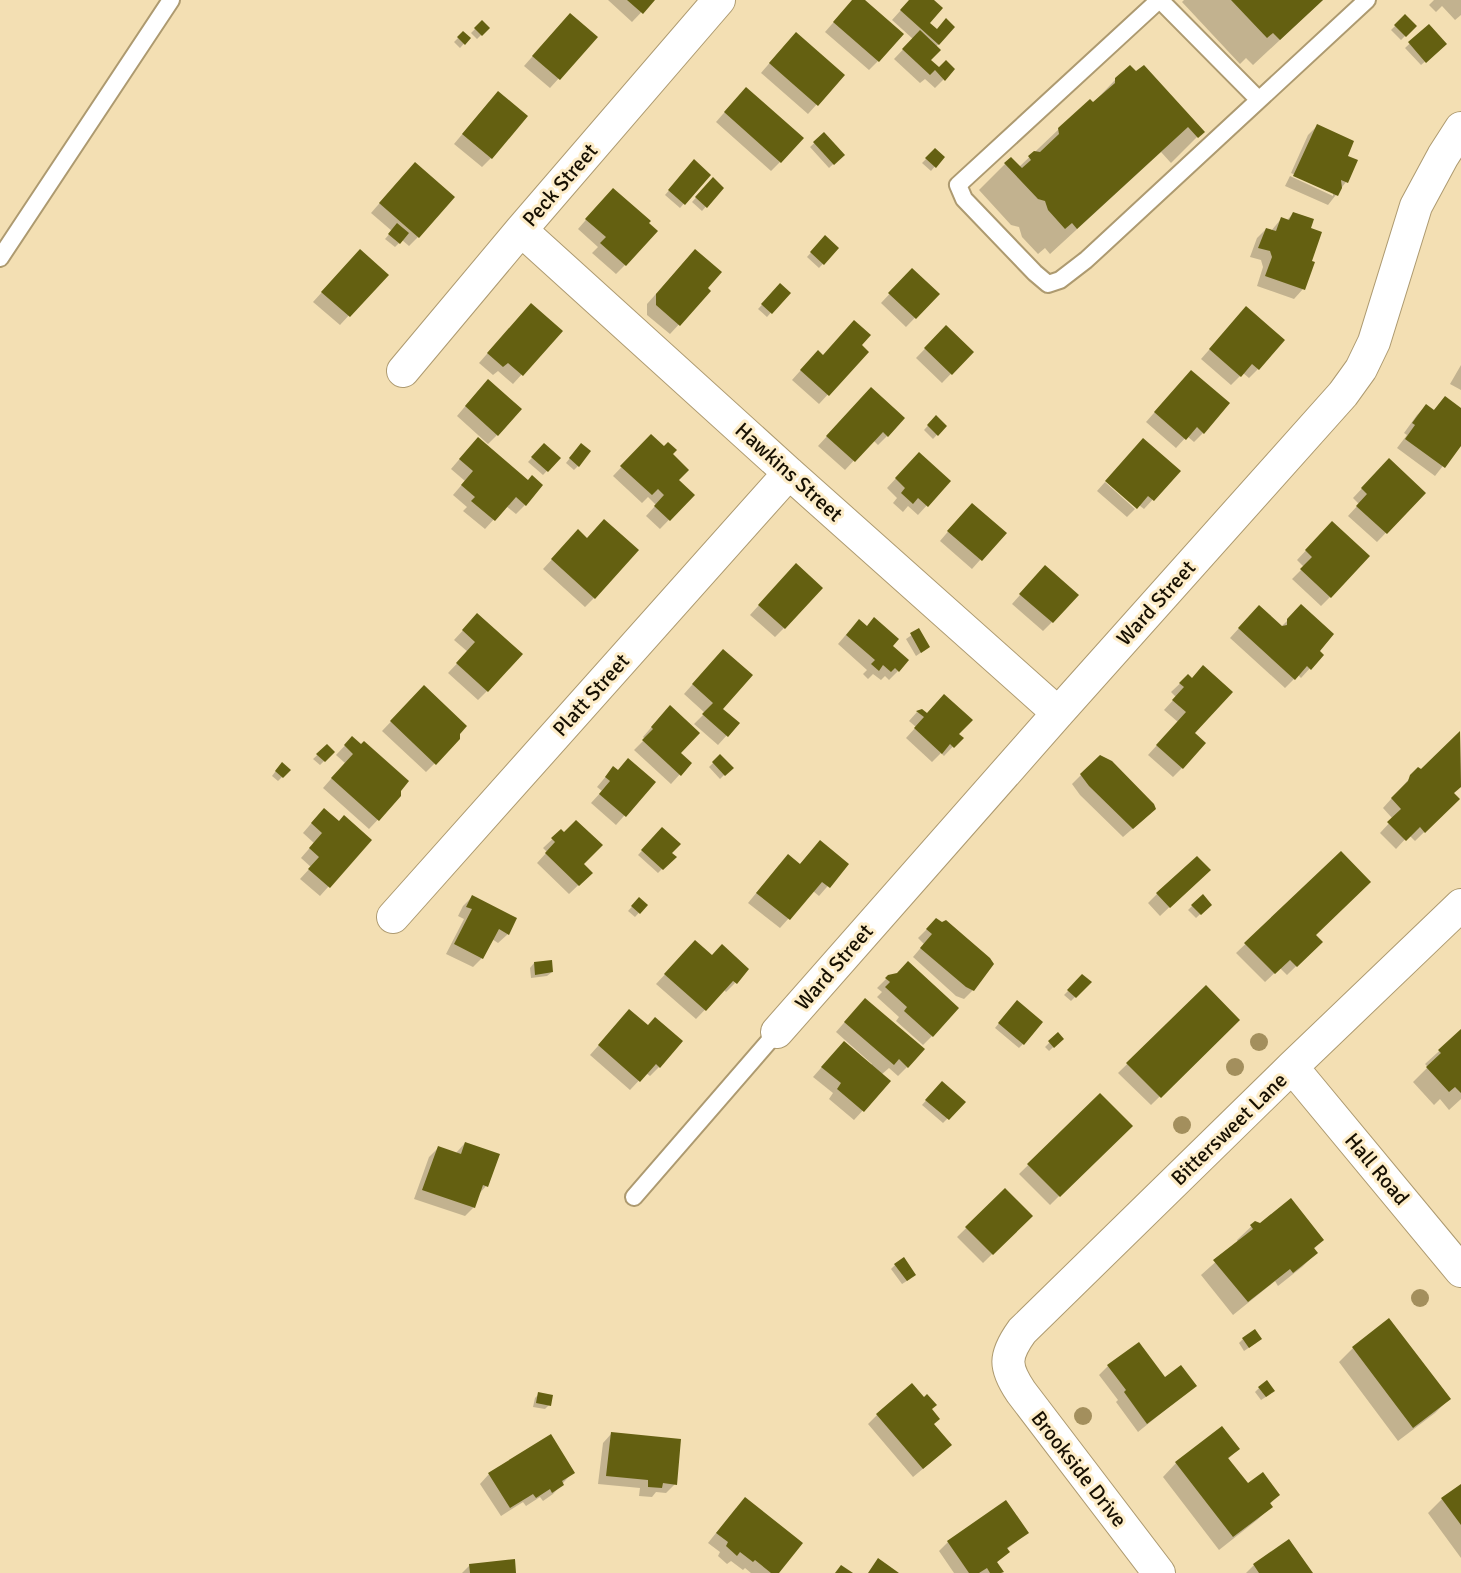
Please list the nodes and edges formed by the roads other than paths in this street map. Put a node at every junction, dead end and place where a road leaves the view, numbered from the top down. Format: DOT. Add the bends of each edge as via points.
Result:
graph roads {
  1 [pos="172,0"];
  2 [pos="719,0"];
  3 [pos="1159,0"];
  4 [pos="1367,0"];
  5 [pos="1258,99"];
  6 [pos="1461,128"];
  7 [pos="521,230"];
  8 [pos="0,258"];
  9 [pos="403,371"];
  10 [pos="789,473"];
  11 [pos="1058,713"];
  12 [pos="1461,905"];
  13 [pos="393,917"];
  14 [pos="777,1032"];
  15 [pos="1292,1066"];
  16 [pos="634,1197"];
  17 [pos="1461,1271"];
  18 [pos="1007,1360"];
  19 [pos="1146,1569"];
  1 -- 8 [label="lane"];
  2 -- 7 [label="street, Peck Street"];
  3 -- 5 [label="lane"];
  3 -- 5 [label="lane" via="958,186 964,198 1035,273 1048,284 1060,280 1086,260"];
  4 -- 5 [label="lane"];
  6 -- 11 [label="street, Ward Street" via="1416,206 1374,342 1361,369 1343,394"];
  7 -- 9 [label="street, Peck Street"];
  7 -- 10 [label="street, Hawkins Street"];
  10 -- 11 [label="street, Hawkins Street"];
  10 -- 13 [label="street, Platt Street"];
  11 -- 14 [label="street, Ward Street"];
  12 -- 15 [label="street, Bittersweet Lane"];
  14 -- 16 [label="lane"];
  15 -- 17 [label="street, Hall Road"];
  15 -- 18 [label="street, Bittersweet Lane" via="1022,1331"];
  18 -- 19 [label="street, Brookside Drive" via="1021,1392"];
}
